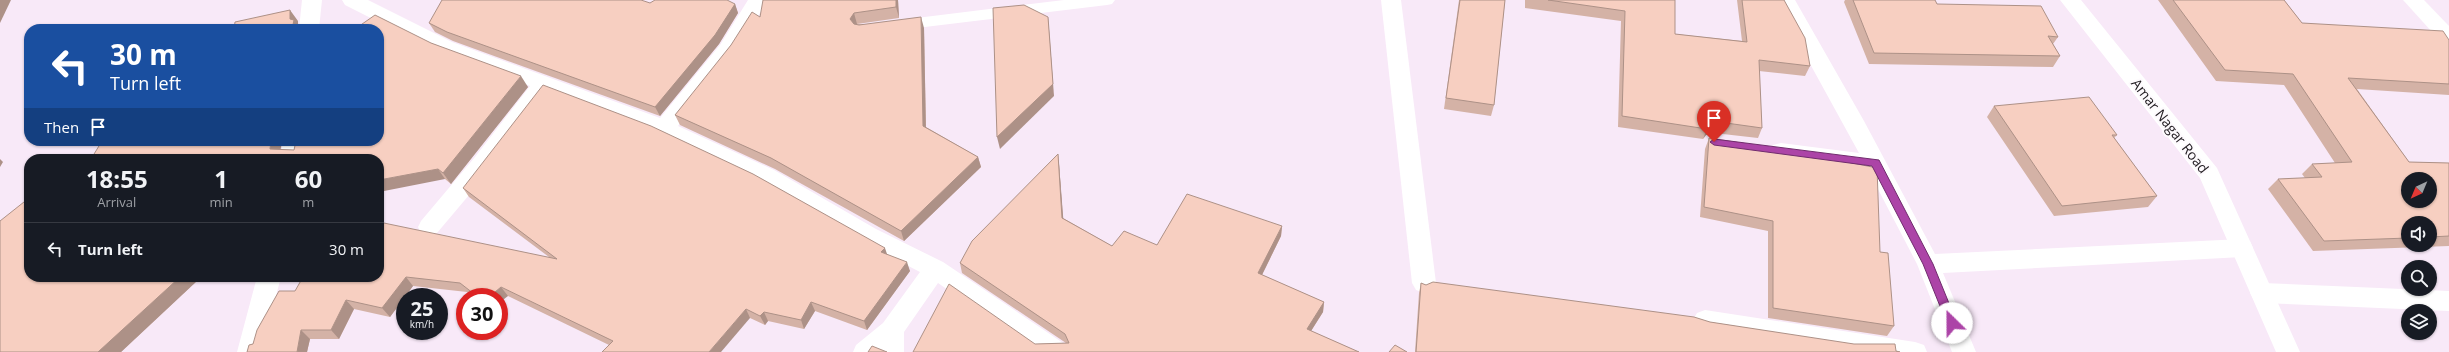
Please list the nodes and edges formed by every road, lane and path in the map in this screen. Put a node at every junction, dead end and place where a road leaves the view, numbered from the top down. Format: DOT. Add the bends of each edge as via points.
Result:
graph roads {
  1 [pos="312,0"];
  2 [pos="352,0"];
  3 [pos="758,0"];
  4 [pos="1107,0"];
  5 [pos="1391,0"];
  6 [pos="1785,0"];
  7 [pos="2070,0"];
  8 [pos="2413,0"];
  9 [pos="310,24"];
  10 [pos="886,26"];
  11 [pos="2449,38"];
  12 [pos="544,83"];
  13 [pos="664,128"];
  14 [pos="1760,148"];
  15 [pos="1875,163"];
  16 [pos="429,227"];
  17 [pos="2242,248"];
  18 [pos="1928,264"];
  19 [pos="935,269"];
  20 [pos="268,282"];
  21 [pos="1424,283"];
  22 [pos="2262,293"];
  23 [pos="2449,301"];
  24 [pos="1705,320"];
  25 [pos="892,341"];
  26 [pos="249,352"];
  27 [pos="865,352"];
  28 [pos="1057,352"];
  29 [pos="1915,352"];
  30 [pos="1964,352"];
  31 [pos="2288,352"];
  1 -- 9 [label="street"];
  2 -- 12 [label="street" via="445,47"];
  3 -- 13 [label="street" via="745,25 722,58"];
  4 -- 10 [label="lane"];
  5 -- 21 [label="street"];
  6 -- 15 [label="street"];
  7 -- 17 [label="street, Amar Nagar Road" via="2208,174"];
  8 -- 11 [label="street"];
  12 -- 13 [label="street"];
  12 -- 16 [label="street" via="483,163"];
  13 -- 19 [label="street" via="766,176 868,235"];
  14 -- 15 [label="street"];
  15 -- 18 [label="street"];
  17 -- 18 [label="street"];
  17 -- 22 [label="street, Amar Nagar Road"];
  18 -- 30 [label="street"];
  19 -- 25 [label="street"];
  19 -- 28 [label="street"];
  20 -- 26 [label="street"];
  22 -- 23 [label="street"];
  22 -- 31 [label="street, Amar Nagar Road"];
  24 -- 29 [label="street"];
  25 -- 27 [label="street"];
}
